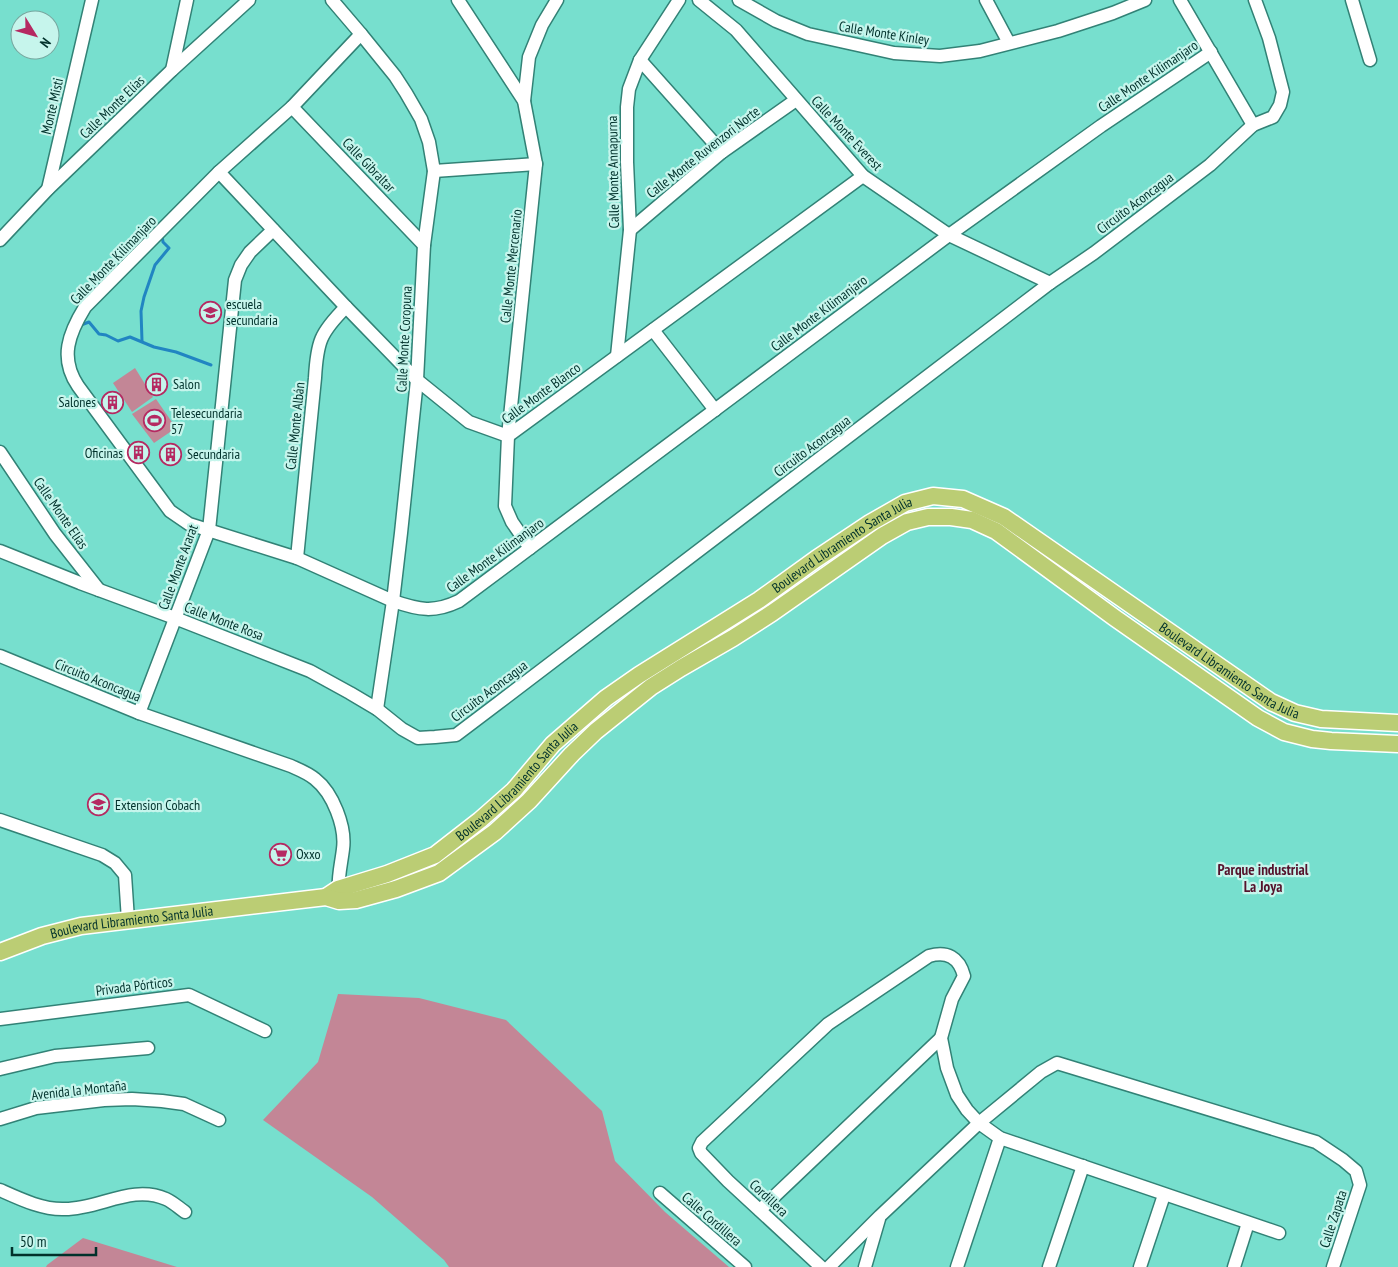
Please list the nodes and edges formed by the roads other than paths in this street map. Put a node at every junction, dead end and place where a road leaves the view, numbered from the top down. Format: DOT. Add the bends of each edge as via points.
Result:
graph roads {
  1 [pos="92,0"];
  2 [pos="186,0"];
  3 [pos="249,0"];
  4 [pos="332,0"];
  5 [pos="458,0"];
  6 [pos="557,0"];
  7 [pos="678,0"];
  8 [pos="699,0"];
  9 [pos="739,0"];
  10 [pos="986,0"];
  11 [pos="1145,0"];
  12 [pos="1180,0"];
  13 [pos="1256,0"];
  14 [pos="1352,0"];
  15 [pos="361,34"];
  16 [pos="1009,43"];
  17 [pos="1211,52"];
  18 [pos="640,60"];
  19 [pos="1370,60"];
  20 [pos="172,70"];
  21 [pos="796,100"];
  22 [pos="524,101"];
  23 [pos="292,107"];
  24 [pos="1253,125"];
  25 [pos="722,152"];
  26 [pos="536,164"];
  27 [pos="434,171"];
  28 [pos="219,172"];
  29 [pos="863,176"];
  30 [pos="48,189"];
  31 [pos="273,230"];
  32 [pos="630,230"];
  33 [pos="949,235"];
  34 [pos="0,240"];
  35 [pos="424,245"];
  36 [pos="1050,283"];
  37 [pos="346,307"];
  38 [pos="653,330"];
  39 [pos="617,356"];
  40 [pos="417,380"];
  41 [pos="715,410"];
  42 [pos="508,436"];
  43 [pos="0,452"];
  44 [pos="209,530"];
  45 [pos="530,548"];
  46 [pos="0,551"];
  47 [pos="297,558"];
  48 [pos="99,590"];
  49 [pos="393,601"];
  50 [pos="175,618"];
  51 [pos="0,656"];
  52 [pos="377,709"];
  53 [pos="139,713"];
  54 [pos="1398,723"];
  55 [pos="1398,744"];
  56 [pos="0,820"];
  57 [pos="334,896"];
  58 [pos="128,920"];
  59 [pos="0,952"];
  60 [pos="0,1019"];
  61 [pos="265,1031"];
  62 [pos="941,1038"];
  63 [pos="148,1048"];
  64 [pos="0,1069"];
  65 [pos="0,1119"];
  66 [pos="219,1120"];
  67 [pos="979,1123"];
  68 [pos="1000,1138"];
  69 [pos="1083,1166"];
  70 [pos="0,1190"];
  71 [pos="660,1193"];
  72 [pos="1164,1195"];
  73 [pos="760,1210"];
  74 [pos="185,1212"];
  75 [pos="880,1216"];
  76 [pos="1248,1223"];
  77 [pos="1279,1233"];
  78 [pos="745,1267"];
  79 [pos="821,1267"];
  80 [pos="829,1267"];
  81 [pos="865,1267"];
  82 [pos="957,1267"];
  83 [pos="1049,1267"];
  84 [pos="1140,1267"];
  85 [pos="1234,1267"];
  86 [pos="1332,1267"];
  1 -- 30 [label="street, Monte Misti"];
  2 -- 20 [label="street"];
  3 -- 20 [label="street, Calle Monte Elías"];
  4 -- 15 [label="street, Calle Monte Coropuna"];
  5 -- 22 [label="street, Calle Monte Mercenario"];
  6 -- 22 [label="street" via="529,57"];
  7 -- 18 [label="street, Calle Monte Annapurna"];
  8 -- 21 [label="street, Calle Monte Everest" via="736,30"];
  9 -- 16 [label="street, Calle Monte Kinley" via="808,34 894,53 940,56"];
  10 -- 16 [label="street"];
  11 -- 16 [label="street, Calle Monte Kinley" via="1058,31"];
  12 -- 17 [label="street"];
  13 -- 24 [label="street, Circuito Aconcagua" via="1283,92 1273,117"];
  14 -- 19 [label="street"];
  15 -- 23 [label="street, Calle Monte Kilimanjaro"];
  15 -- 27 [label="street, Calle Monte Coropuna" via="406,93 421,119"];
  17 -- 24 [label="street"];
  17 -- 33 [label="street, Calle Monte Kilimanjaro"];
  18 -- 25 [label="street"];
  18 -- 32 [label="street, Calle Monte Annapurna" via="629,89 627,107"];
  20 -- 30 [label="street, Calle Monte Elías"];
  21 -- 25 [label="street, Calle Monte Ruvenzori Norte"];
  21 -- 29 [label="street, Calle Monte Everest"];
  22 -- 26 [label="street, Calle Monte Mercenario"];
  23 -- 28 [label="street, Calle Monte Kilimanjaro"];
  23 -- 35 [label="street, Calle Gibraltar"];
  24 -- 36 [label="street, Circuito Aconcagua" via="1196,176"];
  25 -- 32 [label="street, Calle Monte Ruvenzori Norte"];
  26 -- 27 [label="street"];
  26 -- 42 [label="street, Calle Monte Mercenario"];
  27 -- 35 [label="street, Calle Monte Coropuna"];
  28 -- 31 [label="street, Calle Monte Blanco"];
  28 -- 44 [label="street, Calle Monte Kilimanjaro" via="86,307 68,343 72,377 170,511 190,524"];
  29 -- 33 [label="street, Calle Monte Everest"];
  29 -- 38 [label="street, Calle Monte Blanco"];
  30 -- 34 [label="street, Calle Monte Elías"];
  31 -- 37 [label="street, Calle Monte Blanco"];
  31 -- 44 [label="street, Calle Monte Ararat" via="250,252 235,280"];
  32 -- 39 [label="street, Calle Monte Annapurna"];
  33 -- 36 [label="street, Calle Monte Everest"];
  33 -- 41 [label="street, Calle Monte Kilimanjaro"];
  35 -- 40 [label="street, Calle Monte Coropuna"];
  36 -- 52 [label="street, Circuito Aconcagua" via="456,735 418,738"];
  37 -- 40 [label="street, Calle Monte Blanco"];
  37 -- 47 [label="street, Calle Monte Albán" via="327,328 316,353"];
  38 -- 39 [label="street, Calle Monte Blanco"];
  38 -- 41 [label="street"];
  39 -- 42 [label="street, Calle Monte Blanco"];
  40 -- 42 [label="street, Calle Monte Blanco" via="469,422"];
  40 -- 49 [label="street, Calle Monte Coropuna"];
  41 -- 45 [label="street, Calle Monte Kilimanjaro"];
  42 -- 45 [label="street, Calle Monte Mercenario" via="505,506"];
  43 -- 48 [label="street, Calle Monte Elías" via="55,534"];
  44 -- 47 [label="street, Calle Monte Kilimanjaro"];
  44 -- 50 [label="street, Calle Monte Ararat"];
  45 -- 49 [label="street, Calle Monte Kilimanjaro" via="448,606 423,610"];
  46 -- 48 [label="street, Calle Monte Rosa"];
  47 -- 49 [label="street, Calle Monte Kilimanjaro"];
  48 -- 50 [label="street, Calle Monte Rosa"];
  49 -- 52 [label="street, Calle Monte Coropuna"];
  50 -- 52 [label="street, Calle Monte Rosa" via="310,671"];
  50 -- 53 [label="street, Calle Monte Ararat"];
  51 -- 53 [label="street, Circuito Aconcagua"];
  53 -- 57 [label="street, Circuito Aconcagua" via="291,766 317,780 332,801 342,831 344,847"];
  54 -- 57 [label="main road, Boulevard Libramiento Santa Julia" via="1321,718 1294,713 1271,702 1004,517 963,499 933,496 905,503 870,523 759,600 626,684 553,744 514,790 435,855"];
  55 -- 57 [label="main road, Boulevard Libramiento Santa Julia" via="1331,742 1284,732 1258,718 1139,635 996,531 972,520 951,516 928,517 907,522 882,536 764,618 651,687 596,731 529,801 494,832 438,873 356,900"];
  56 -- 58 [label="street" via="102,855 115,863 125,875"];
  57 -- 58 [label="main road, Boulevard Libramiento Santa Julia"];
  58 -- 59 [label="main road, Boulevard Libramiento Santa Julia" via="52,933"];
  60 -- 61 [label="street, Privada Pórticos" via="189,995"];
  62 -- 67 [label="street" via="957,1095"];
  62 -- 73 [label="street"];
  62 -- 73 [label="street, Cordillera" via="952,999 964,976 958,962 940,954 929,956 828,1024 702,1142 699,1148 702,1153"];
  63 -- 64 [label="street" via="55,1056"];
  65 -- 66 [label="street, Avenida la Montaña" via="36,1108 132,1099 184,1104"];
  67 -- 68 [label="street"];
  67 -- 75 [label="street"];
  67 -- 86 [label="street, Calle Zapata" via="1041,1072 1058,1063 1316,1142 1356,1171 1360,1185"];
  68 -- 69 [label="street"];
  68 -- 82 [label="street"];
  69 -- 72 [label="street"];
  69 -- 83 [label="street"];
  70 -- 74 [label="street" via="24,1201 64,1210 128,1194 146,1194 166,1199"];
  71 -- 78 [label="street, Calle Cordillera"];
  72 -- 76 [label="street"];
  72 -- 84 [label="street"];
  73 -- 79 [label="street, Cordillera"];
  75 -- 80 [label="street"];
  75 -- 81 [label="street"];
  76 -- 77 [label="street"];
  76 -- 85 [label="street"];
}
